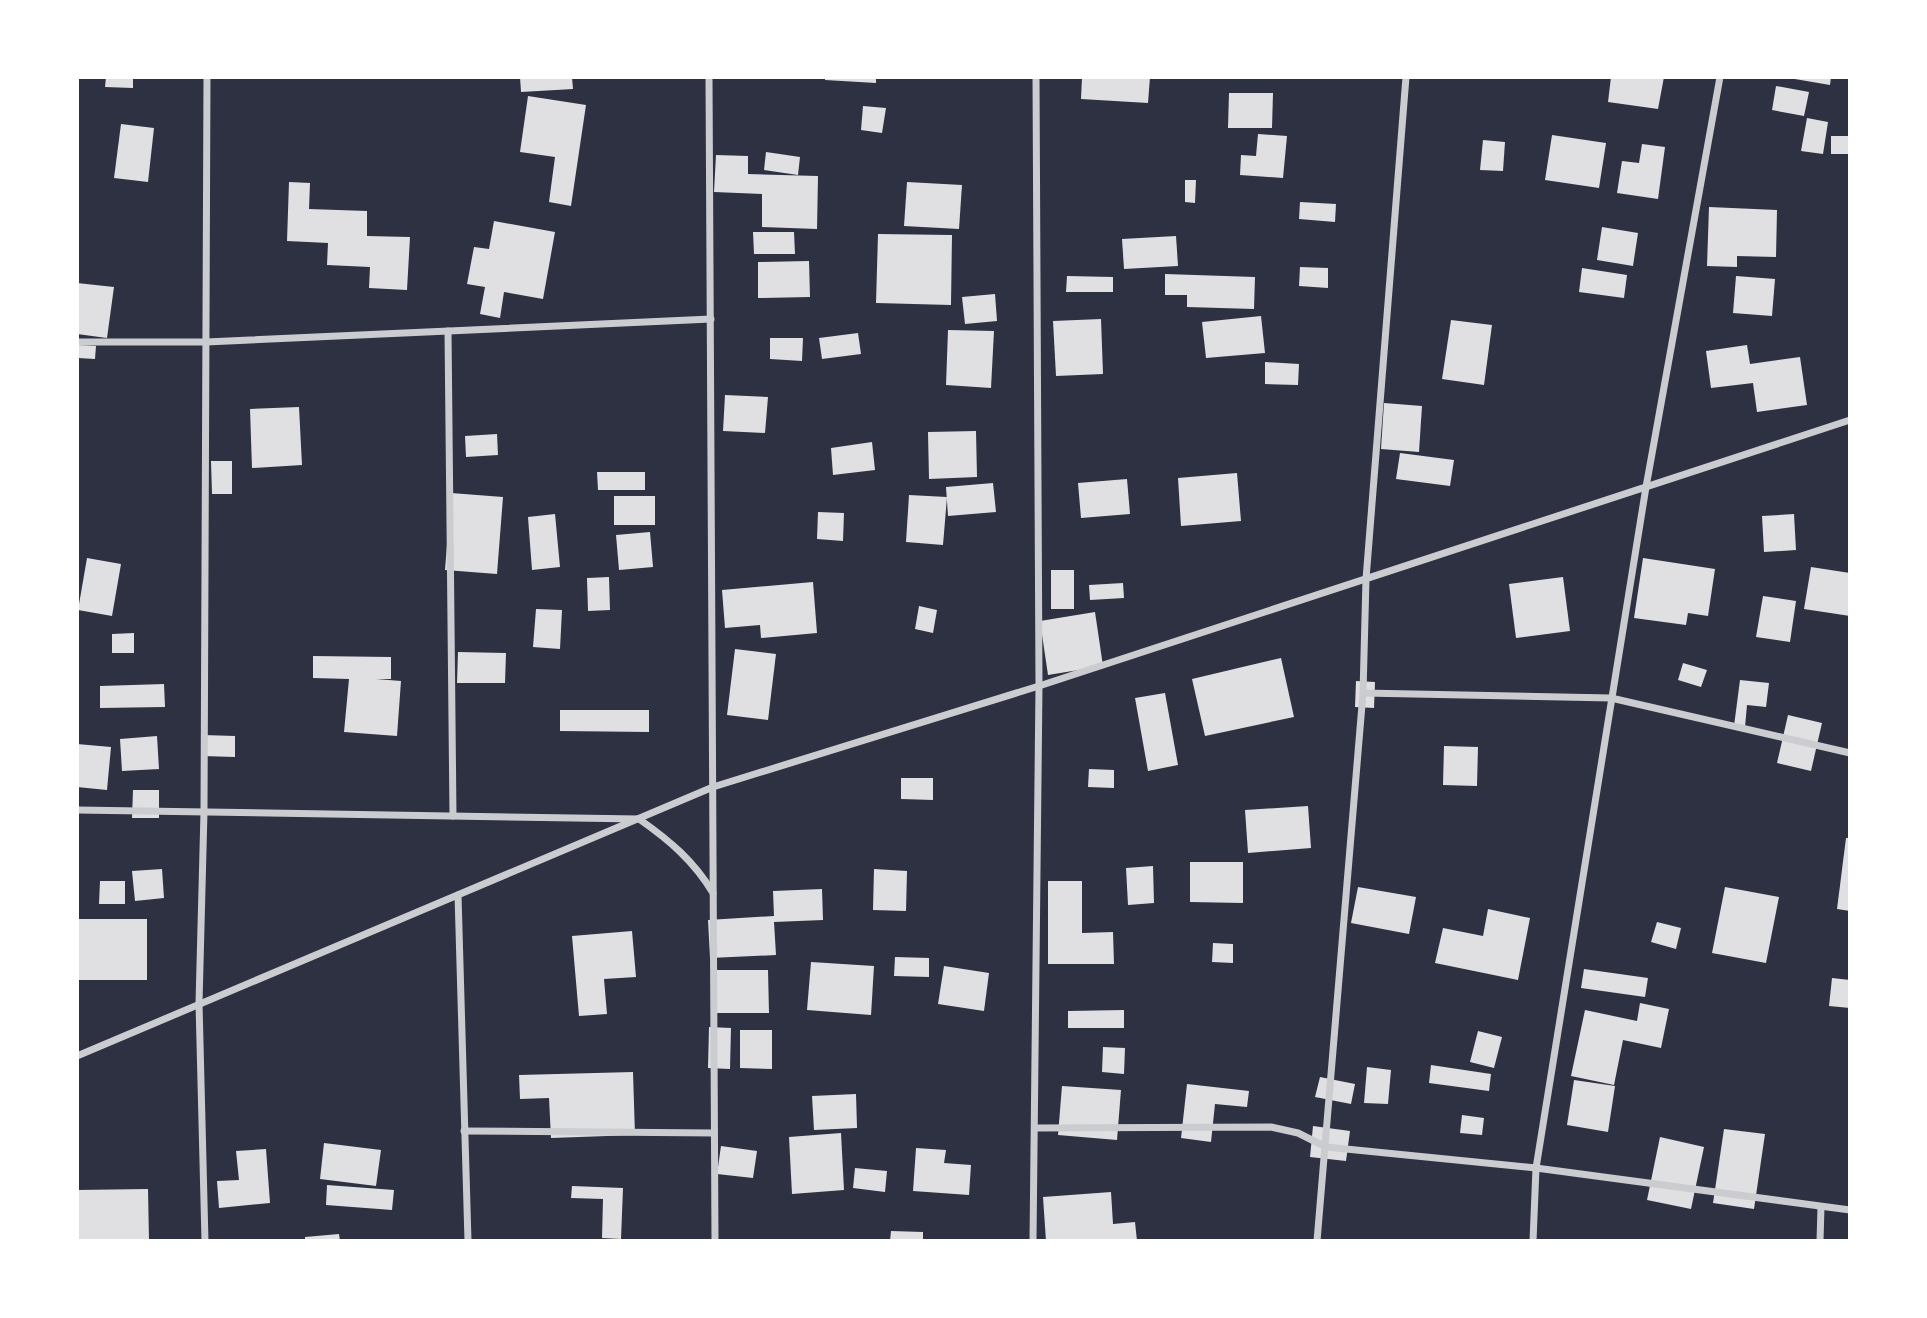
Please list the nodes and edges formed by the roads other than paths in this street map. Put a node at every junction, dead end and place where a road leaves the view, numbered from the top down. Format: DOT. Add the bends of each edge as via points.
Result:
graph roads {
  1 [pos="207,77"];
  2 [pos="709,77"];
  3 [pos="1036,77"];
  4 [pos="1406,77"];
  5 [pos="1720,77"];
  6 [pos="711,319"];
  7 [pos="448,331"];
  8 [pos="77,342"];
  9 [pos="206,342"];
  10 [pos="1850,419"];
  11 [pos="1646,487"];
  12 [pos="1366,579"];
  13 [pos="1039,686"];
  14 [pos="1363,693"];
  15 [pos="1611,698"];
  16 [pos="1850,753"];
  17 [pos="713,787"];
  18 [pos="77,810"];
  19 [pos="204,812"];
  20 [pos="453,816"];
  21 [pos="639,819"];
  22 [pos="713,894"];
  23 [pos="458,895"];
  24 [pos="199,1003"];
  25 [pos="77,1056"];
  26 [pos="1035,1128"];
  27 [pos="464,1131"];
  28 [pos="715,1133"];
  29 [pos="1326,1147"];
  30 [pos="1536,1168"];
  31 [pos="1821,1207"];
  32 [pos="1850,1210"];
  33 [pos="205,1241"];
  34 [pos="468,1241"];
  35 [pos="715,1241"];
  36 [pos="1033,1241"];
  37 [pos="1317,1241"];
  38 [pos="1533,1241"];
  39 [pos="1820,1241"];
  1 -- 9 [label="street"];
  2 -- 6 [label="street"];
  3 -- 13 [label="street"];
  4 -- 12 [label="street"];
  5 -- 11 [label="street"];
  6 -- 7 [label="street"];
  6 -- 17 [label="street"];
  7 -- 9 [label="street"];
  7 -- 20 [label="street"];
  8 -- 9 [label="street"];
  9 -- 19 [label="street"];
  10 -- 11 [label="street"];
  11 -- 12 [label="street"];
  11 -- 15 [label="street"];
  12 -- 13 [label="street"];
  12 -- 14 [label="street"];
  13 -- 17 [label="street"];
  13 -- 26 [label="street"];
  14 -- 15 [label="street"];
  14 -- 29 [label="street"];
  15 -- 16 [label="street"];
  15 -- 30 [label="street"];
  17 -- 21 [label="street"];
  17 -- 22 [label="street"];
  18 -- 19 [label="street"];
  19 -- 20 [label="street"];
  19 -- 24 [label="street"];
  20 -- 21 [label="street"];
  21 -- 22 [label="street" via="682,852"];
  21 -- 23 [label="street"];
  22 -- 28 [label="street"];
  23 -- 24 [label="street"];
  23 -- 27 [label="street"];
  24 -- 25 [label="street"];
  24 -- 33 [label="street"];
  26 -- 29 [label="street" via="1271,1127 1298,1133"];
  26 -- 36 [label="street"];
  27 -- 28 [label="street"];
  27 -- 34 [label="street"];
  28 -- 35 [label="street"];
  29 -- 30 [label="street"];
  29 -- 37 [label="street"];
  30 -- 31 [label="street"];
  30 -- 38 [label="street"];
  31 -- 32 [label="street"];
  31 -- 39 [label="street"];
}
